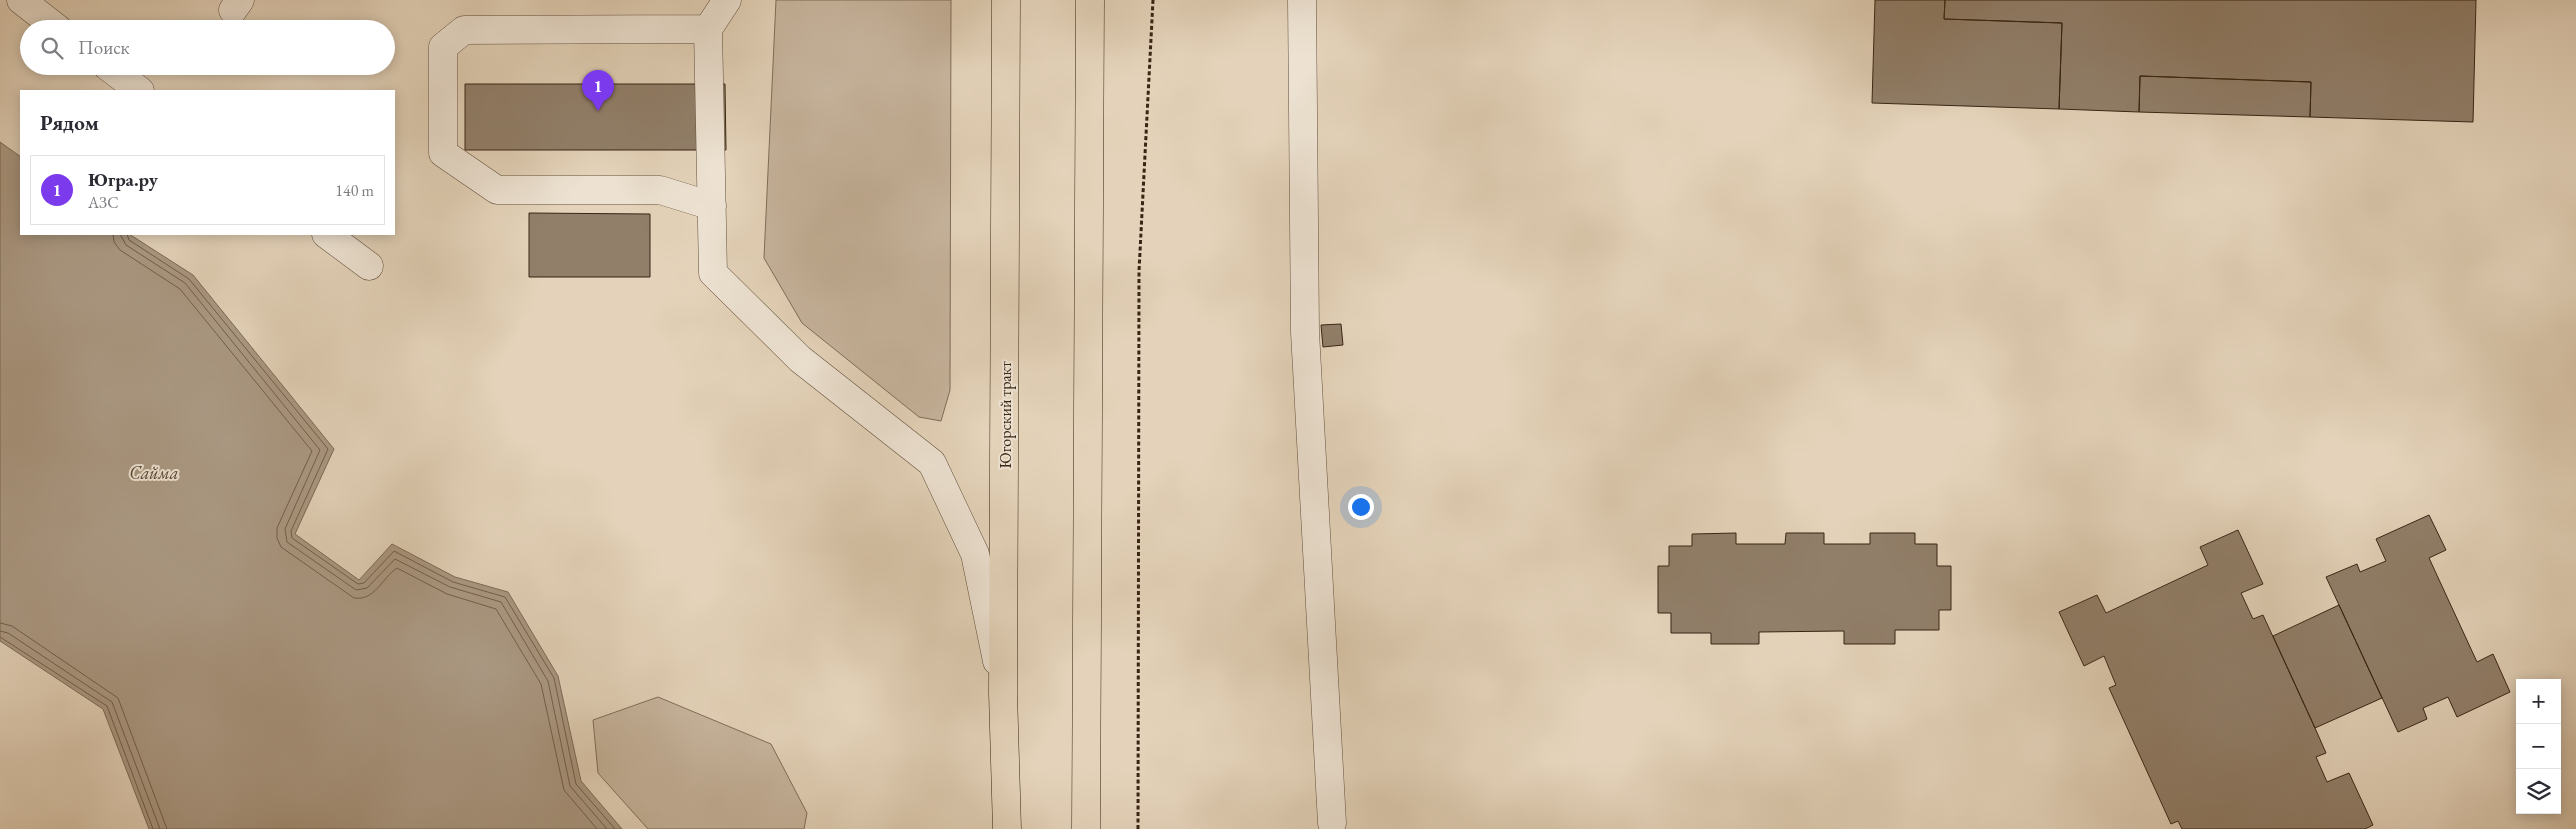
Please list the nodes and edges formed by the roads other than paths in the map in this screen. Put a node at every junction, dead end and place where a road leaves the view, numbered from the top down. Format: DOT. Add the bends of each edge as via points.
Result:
graph roads {
  1 [pos="21,0"];
  2 [pos="727,0"];
  3 [pos="1006,0"];
  4 [pos="1090,0"];
  5 [pos="1302,0"];
  6 [pos="47,20"];
  7 [pos="708,29"];
  8 [pos="119,75"];
  9 [pos="139,90"];
  10 [pos="712,206"];
  11 [pos="327,235"];
  12 [pos="369,266"];
  13 [pos="1003,693"];
  14 [pos="1332,823"];
  15 [pos="1007,829"];
  16 [pos="1086,829"];
  1 -- 6 [label="lane"];
  2 -- 7 [label="lane"];
  3 -- 13 [label="main road, Югорский тракт"];
  4 -- 16 [label="main road"];
  5 -- 14 [label="lane" via="1304,332"];
  7 -- 10 [label="lane"];
  7 -- 10 [label="lane" via="464,30 443,47 443,153 496,190 660,190"];
  8 -- 9 [label="lane"];
  10 -- 13 [label="lane" via="714,273 800,359 932,463 975,554"];
  11 -- 12 [label="lane"];
  13 -- 15 [label="main road, Югорский тракт"];
}
